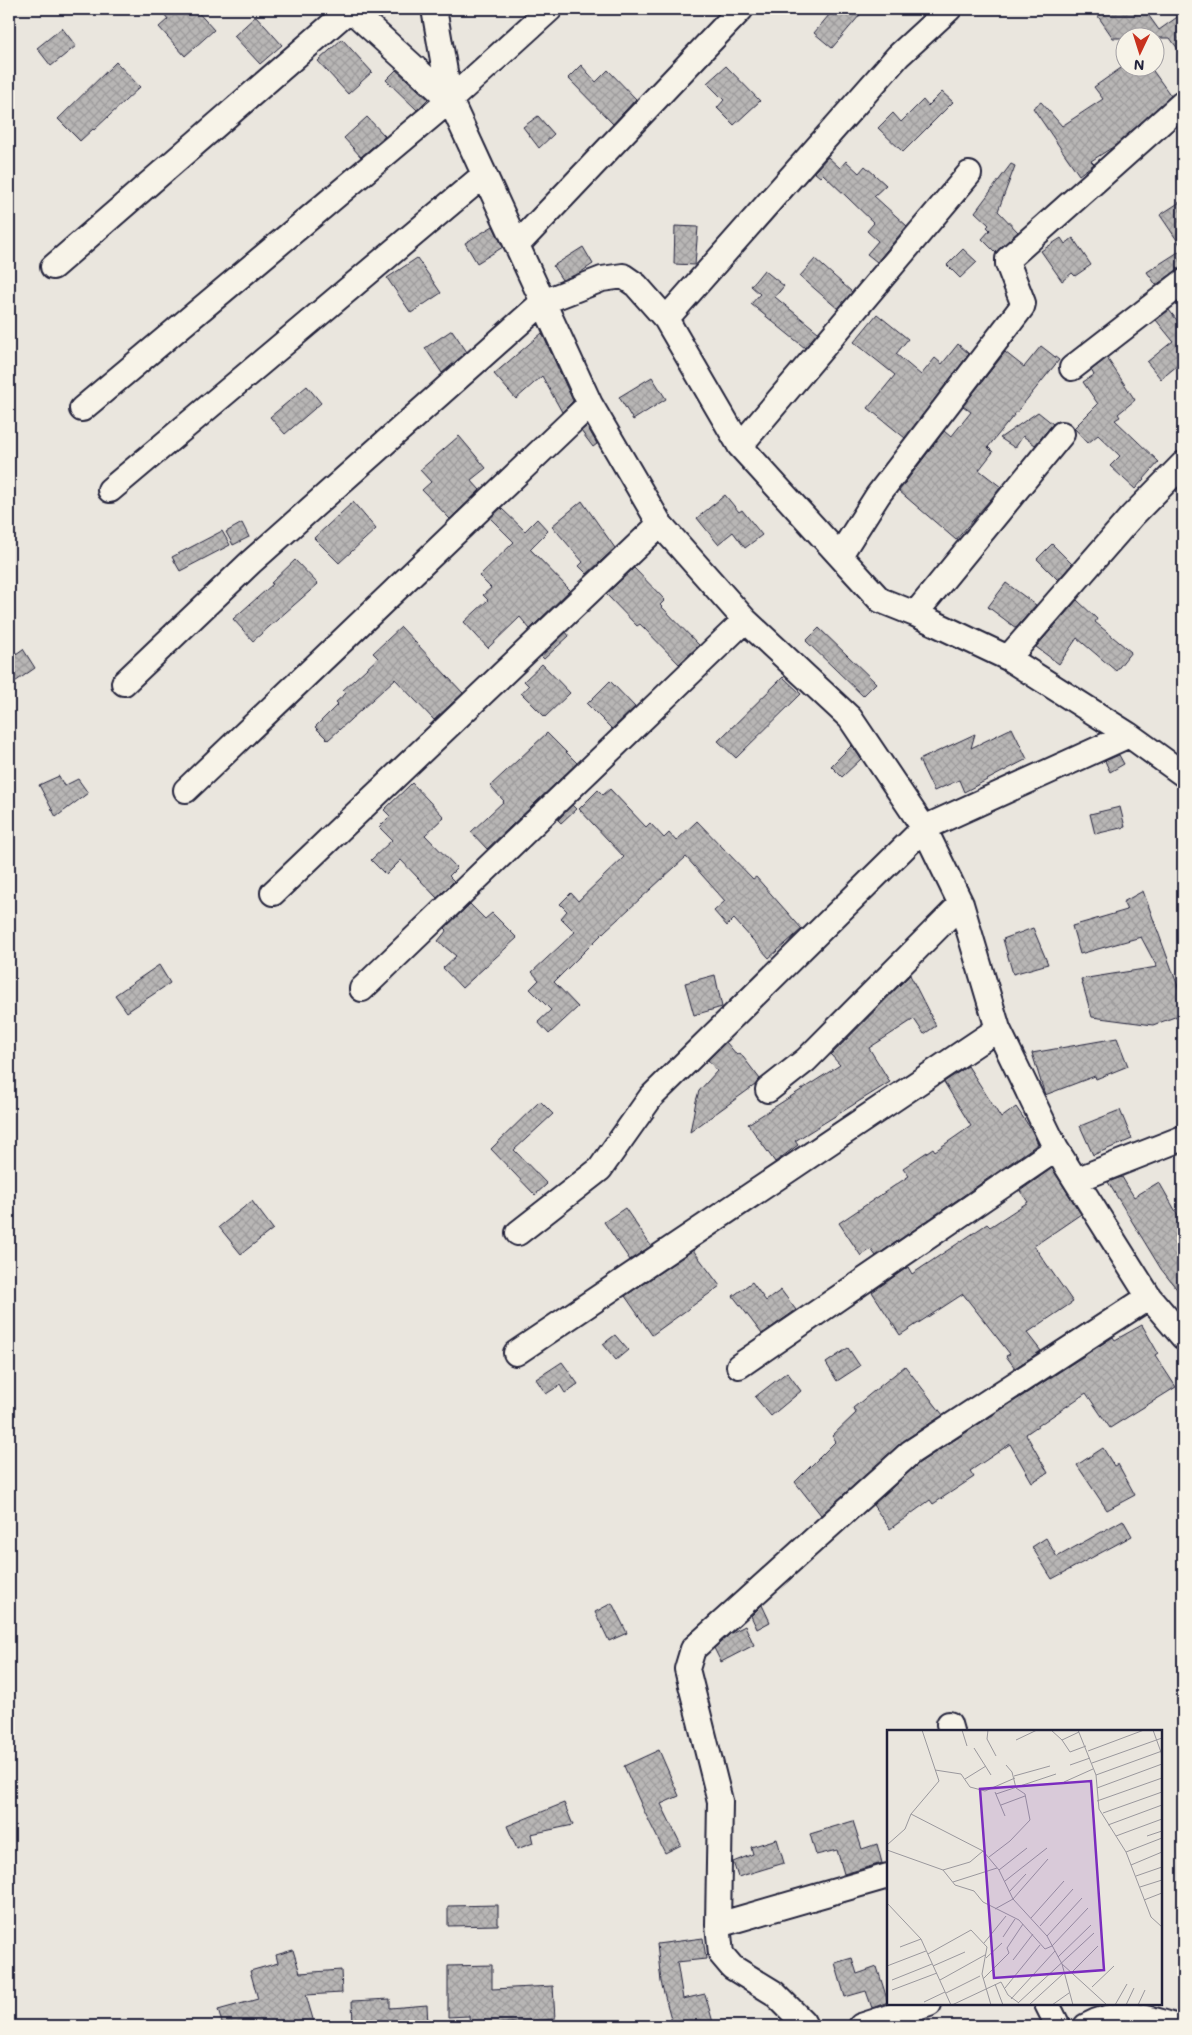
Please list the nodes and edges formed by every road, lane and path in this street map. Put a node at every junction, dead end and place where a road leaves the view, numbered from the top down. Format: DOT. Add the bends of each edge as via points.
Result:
graph roads {
  1 [pos="350,9"];
  2 [pos="434,9"];
  3 [pos="550,9"];
  4 [pos="741,9"];
  5 [pos="949,9"];
  6 [pos="450,100"];
  7 [pos="1183,103"];
  8 [pos="969,174"];
  9 [pos="484,175"];
  10 [pos="517,245"];
  11 [pos="53,267"];
  12 [pos="1183,282"];
  13 [pos="543,302"];
  14 [pos="666,319"];
  15 [pos="1072,368"];
  16 [pos="590,404"];
  17 [pos="82,409"];
  18 [pos="1062,434"];
  19 [pos="740,446"];
  20 [pos="1183,464"];
  21 [pos="110,490"];
  22 [pos="660,524"];
  23 [pos="840,555"];
  24 [pos="915,614"];
  25 [pos="745,620"];
  26 [pos="1008,658"];
  27 [pos="124,683"];
  28 [pos="1129,735"];
  29 [pos="1183,774"];
  30 [pos="186,790"];
  31 [pos="924,828"];
  32 [pos="273,892"];
  33 [pos="961,904"];
  34 [pos="362,989"];
  35 [pos="998,1029"];
  36 [pos="768,1090"];
  37 [pos="1183,1138"];
  38 [pos="1056,1149"];
  39 [pos="1076,1180"];
  40 [pos="518,1234"];
  41 [pos="1149,1297"];
  42 [pos="1183,1337"];
  43 [pos="516,1353"];
  44 [pos="739,1366"];
  45 [pos="887,1876"];
  46 [pos="718,1925"];
  47 [pos="926,2005"];
  48 [pos="1048,2005"];
  49 [pos="805,2026"];
  50 [pos="861,2026"];
  51 [pos="1058,2026"];
  52 [pos="1086,2026"];
  53 [pos="1175,2026"];
  1 -- 6 [label="street"];
  1 -- 11 [label="street"];
  2 -- 6 [label="street"];
  3 -- 6 [label="street"];
  4 -- 10 [label="street"];
  5 -- 14 [label="street" via="898,56"];
  6 -- 9 [label="street"];
  6 -- 17 [label="street"];
  7 -- 23 [label="street" via="1008,259 1022,307 878,494"];
  8 -- 19 [label="street"];
  9 -- 10 [label="street"];
  9 -- 21 [label="street"];
  10 -- 13 [label="street"];
  12 -- 15 [label="street"];
  13 -- 14 [label="street" via="602,279 623,276 636,285"];
  13 -- 16 [label="street"];
  13 -- 27 [label="street" via="251,562"];
  14 -- 19 [label="street"];
  16 -- 22 [label="street"];
  16 -- 30 [label="street"];
  18 -- 24 [label="street"];
  19 -- 23 [label="street"];
  20 -- 26 [label="street" via="1132,516"];
  22 -- 25 [label="street"];
  22 -- 32 [label="street"];
  23 -- 24 [label="street" via="880,600"];
  24 -- 26 [label="street"];
  25 -- 31 [label="street" via="850,718"];
  25 -- 34 [label="street"];
  26 -- 28 [label="street"];
  28 -- 29 [label="street"];
  28 -- 31 [label="street"];
  31 -- 33 [label="street"];
  31 -- 40 [label="street" via="651,1097 600,1169"];
  33 -- 35 [label="street"];
  33 -- 36 [label="street" via="806,1060"];
  35 -- 38 [label="street"];
  35 -- 43 [label="street"];
  37 -- 39 [label="street"];
  38 -- 39 [label="street"];
  38 -- 44 [label="street"];
  39 -- 41 [label="street"];
  41 -- 42 [label="street"];
  41 -- 46 [label="street" via="911,1452 693,1649 687,1669 720,1801"];
  45 -- 46 [label="street"];
  46 -- 49 [label="street" via="721,1954 732,1967 774,1993"];
  47 -- 50 [label="street"];
  48 -- 51 [label="street"];
  52 -- 53 [label="street" via="1101,2018 1121,2014"];
}
